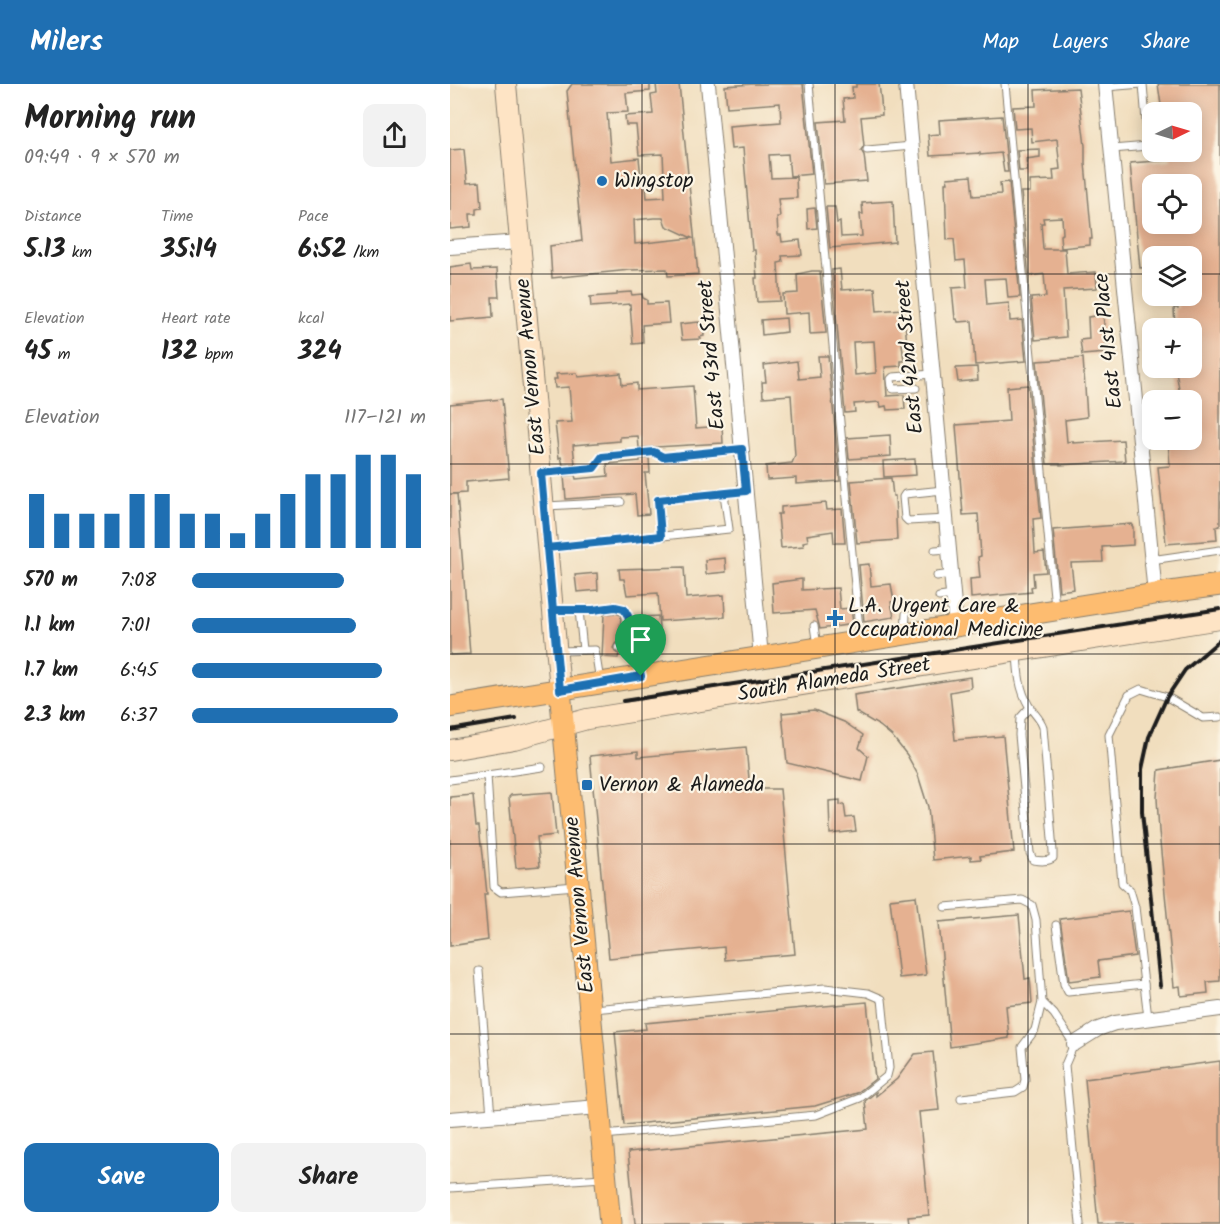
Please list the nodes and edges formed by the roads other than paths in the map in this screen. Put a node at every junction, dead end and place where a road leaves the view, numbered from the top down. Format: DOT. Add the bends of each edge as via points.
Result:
graph roads {
  1 [pos="506,84"];
  2 [pos="708,84"];
  3 [pos="809,84"];
  4 [pos="906,84"];
  5 [pos="1005,84"];
  6 [pos="1142,84"];
  7 [pos="1105,86"];
  8 [pos="912,147"];
  9 [pos="1112,149"];
  10 [pos="867,150"];
  11 [pos="520,242"];
  12 [pos="450,247"];
  13 [pos="933,374"];
  14 [pos="916,388"];
  15 [pos="742,449"];
  16 [pos="541,473"];
  17 [pos="944,490"];
  18 [pos="746,491"];
  19 [pos="724,494"];
  20 [pos="621,502"];
  21 [pos="543,507"];
  22 [pos="946,519"];
  23 [pos="661,536"];
  24 [pos="547,548"];
  25 [pos="949,549"];
  26 [pos="935,550"];
  27 [pos="1220,550"];
  28 [pos="1151,560"];
  29 [pos="951,574"];
  30 [pos="937,576"];
  31 [pos="1220,585"];
  32 [pos="1155,594"];
  33 [pos="953,595"];
  34 [pos="939,597"];
  35 [pos="553,610"];
  36 [pos="579,610"];
  37 [pos="1055,610"];
  38 [pos="1220,619"];
  39 [pos="814,626"];
  40 [pos="956,626"];
  41 [pos="860,641"];
  42 [pos="636,647"];
  43 [pos="619,648"];
  44 [pos="817,648"];
  45 [pos="582,650"];
  46 [pos="1016,650"];
  47 [pos="556,651"];
  48 [pos="761,657"];
  49 [pos="641,676"];
  50 [pos="600,683"];
  51 [pos="560,690"];
  52 [pos="450,707"];
  53 [pos="1030,707"];
  54 [pos="1220,717"];
  55 [pos="564,726"];
  56 [pos="450,750"];
  57 [pos="542,767"];
  58 [pos="487,776"];
  59 [pos="450,780"];
  60 [pos="579,886"];
  61 [pos="945,908"];
  62 [pos="1056,925"];
  63 [pos="479,971"];
  64 [pos="1144,984"];
  65 [pos="1042,1002"];
  66 [pos="590,1009"];
  67 [pos="1220,1009"];
  68 [pos="1148,1018"];
  69 [pos="1074,1044"];
  70 [pos="961,1098"];
  71 [pos="599,1107"];
  72 [pos="491,1116"];
  73 [pos="450,1119"];
  74 [pos="602,1135"];
  75 [pos="606,1177"];
  76 [pos="450,1188"];
  77 [pos="610,1224"];
  78 [pos="1080,1224"];
  1 -- 11 [label="street, East Vernon Avenue"];
  2 -- 15 [label="street, East 43rd Street"];
  3 -- 41 [label="lane"];
  4 -- 8 [label="street, East 42nd Street"];
  5 -- 37 [label="lane"];
  6 -- 7 [label="lane"];
  6 -- 9 [label="lane" via="1148,146"];
  7 -- 9 [label="street, East 41st Place"];
  8 -- 10 [label="lane"];
  8 -- 13 [label="street, East 42nd Street"];
  9 -- 28 [label="street, East 41st Place"];
  11 -- 12 [label="street"];
  11 -- 16 [label="street, East Vernon Avenue"];
  13 -- 14 [label="lane" via="891,379 894,389"];
  13 -- 17 [label="street, East 42nd Street"];
  15 -- 16 [label="lane" via="663,457 654,452 602,457 594,468"];
  15 -- 18 [label="street, East 43rd Street"];
  16 -- 21 [label="street, East Vernon Avenue"];
  17 -- 22 [label="street, East 42nd Street"];
  17 -- 22 [label="lane" via="903,497 908,521"];
  18 -- 19 [label="lane"];
  18 -- 48 [label="street, East 43rd Street"];
  19 -- 23 [label="lane" via="658,500"];
  19 -- 23 [label="lane" via="729,529"];
  20 -- 21 [label="lane"];
  21 -- 24 [label="street, East Vernon Avenue"];
  22 -- 25 [label="street, East 42nd Street"];
  23 -- 24 [label="lane"];
  24 -- 35 [label="street, East Vernon Avenue"];
  25 -- 26 [label="lane"];
  25 -- 29 [label="street, East 42nd Street"];
  27 -- 28 [label="lane"];
  28 -- 32 [label="street, East 41st Place"];
  29 -- 30 [label="lane"];
  29 -- 33 [label="street, East 42nd Street"];
  31 -- 32 [label="main road, South Alameda Street"];
  32 -- 37 [label="main road, South Alameda Street"];
  33 -- 34 [label="lane"];
  33 -- 40 [label="street, East 42nd Street"];
  35 -- 36 [label="lane"];
  35 -- 47 [label="street, East Vernon Avenue"];
  36 -- 42 [label="lane" via="624,609"];
  36 -- 45 [label="lane"];
  37 -- 40 [label="main road, South Alameda Street"];
  38 -- 46 [label="street, South Alameda Street"];
  39 -- 44 [label="lane"];
  40 -- 41 [label="main road, South Alameda Street" via="905,624"];
  41 -- 44 [label="main road, South Alameda Street"];
  42 -- 43 [label="lane"];
  42 -- 49 [label="lane"];
  44 -- 48 [label="main road, South Alameda Street"];
  45 -- 47 [label="lane"];
  45 -- 50 [label="lane" via="599,650"];
  46 -- 53 [label="lane" via="1020,687"];
  46 -- 55 [label="street, South Alameda Street" via="587,719"];
  47 -- 51 [label="street, East Vernon Avenue"];
  48 -- 49 [label="main road, South Alameda Street"];
  49 -- 50 [label="main road, South Alameda Street"];
  50 -- 51 [label="main road, South Alameda Street"];
  51 -- 52 [label="main road, South Alameda Street"];
  51 -- 55 [label="main road, East Vernon Avenue"];
  53 -- 53 [label="lane" via="1043,727 1053,851 1053,858 1041,861 1033,860 1030,854 1020,735 1020,718"];
  54 -- 64 [label="lane" via="1203,718 1167,697 1141,689 1129,695 1109,735 1122,883 1130,890 1135,907"];
  55 -- 56 [label="street, South Alameda Street"];
  55 -- 60 [label="main road, East Vernon Avenue"];
  57 -- 58 [label="lane"];
  58 -- 59 [label="lane"];
  58 -- 60 [label="lane" via="494,887 501,892"];
  60 -- 66 [label="main road, East Vernon Avenue"];
  61 -- 65 [label="lane" via="1022,900 1032,905"];
  62 -- 64 [label="lane" via="1068,992"];
  63 -- 72 [label="lane"];
  64 -- 68 [label="lane"];
  65 -- 69 [label="lane"];
  65 -- 70 [label="lane" via="1035,1030 1022,1047 1023,1087 1015,1092"];
  66 -- 71 [label="main road, East Vernon Avenue"];
  66 -- 74 [label="lane" via="825,988 868,993 882,999 889,1068 887,1076 860,1098 816,1115"];
  67 -- 68 [label="street"];
  68 -- 69 [label="street" via="1109,1024"];
  69 -- 78 [label="lane" via="1065,1065"];
  71 -- 72 [label="street"];
  71 -- 74 [label="main road, East Vernon Avenue"];
  72 -- 73 [label="street"];
  74 -- 75 [label="main road, East Vernon Avenue"];
  75 -- 76 [label="lane"];
  75 -- 77 [label="main road, East Vernon Avenue"];
}
